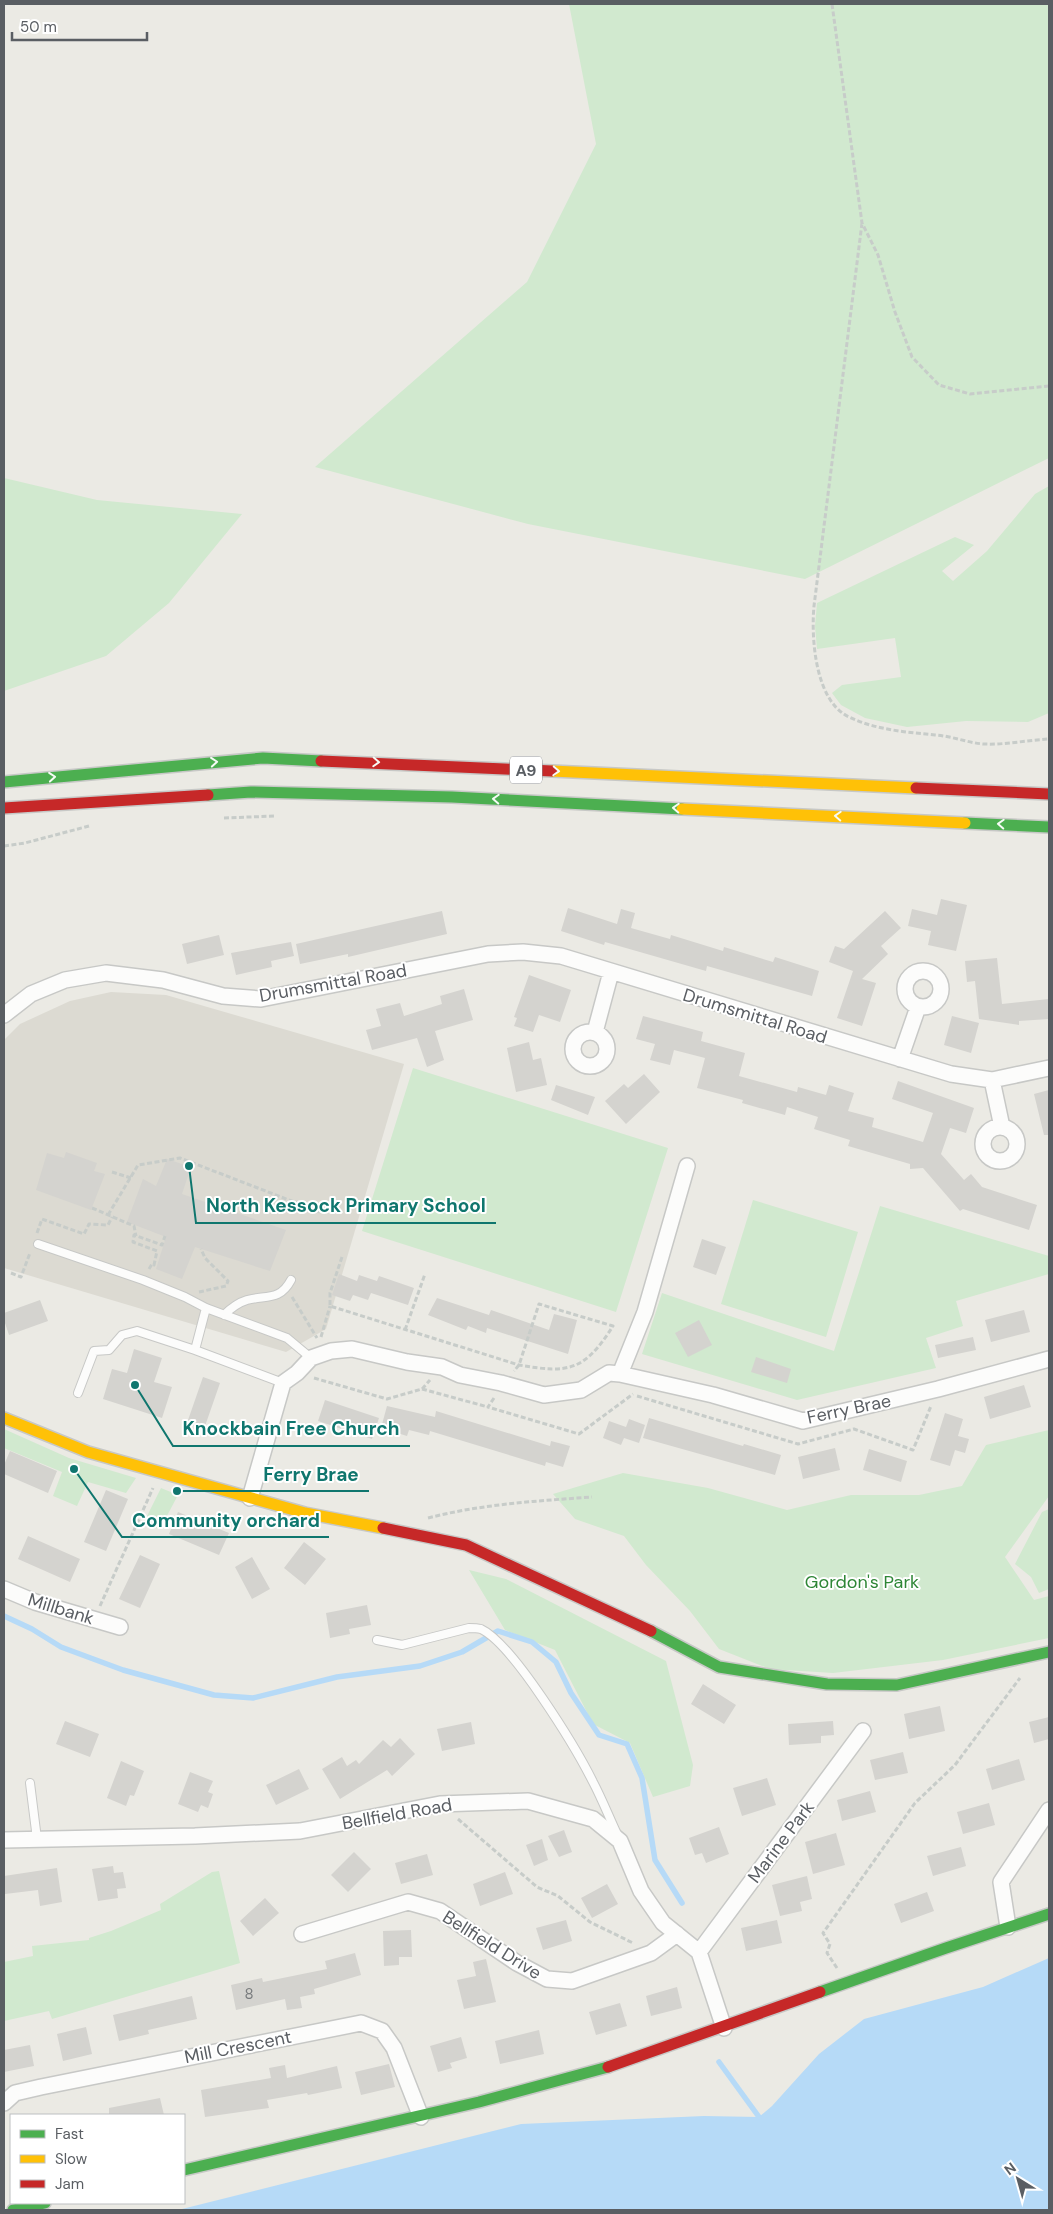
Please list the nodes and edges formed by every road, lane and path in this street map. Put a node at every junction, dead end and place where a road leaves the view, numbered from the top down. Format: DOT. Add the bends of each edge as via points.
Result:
graph roads {
  1 [pos="832,4"];
  2 [pos="862,223"];
  3 [pos="1049,386"];
  4 [pos="1049,739"];
  5 [pos="4,782"];
  6 [pos="1049,794"];
  7 [pos="4,808"];
  8 [pos="284,816"];
  9 [pos="216,818"];
  10 [pos="91,825"];
  11 [pos="1049,827"];
  12 [pos="4,846"];
  13 [pos="611,972"];
  14 [pos="918,1007"];
  15 [pos="4,1015"];
  16 [pos="595,1032"];
  17 [pos="900,1059"];
  18 [pos="1049,1068"];
  19 [pos="992,1080"];
  20 [pos="1002,1128"];
  21 [pos="687,1166"];
  22 [pos="112,1172"];
  23 [pos="131,1178"];
  24 [pos="92,1208"];
  25 [pos="320,1212"];
  26 [pos="108,1215"];
  27 [pos="136,1236"];
  28 [pos="165,1236"];
  29 [pos="38,1244"];
  30 [pos="202,1249"];
  31 [pos="342,1257"];
  32 [pos="425,1274"];
  33 [pos="143,1280"];
  34 [pos="291,1280"];
  35 [pos="286,1288"];
  36 [pos="188,1299"];
  37 [pos="330,1306"];
  38 [pos="206,1308"];
  39 [pos="224,1315"];
  40 [pos="405,1330"];
  41 [pos="195,1350"];
  42 [pos="311,1358"];
  43 [pos="1049,1359"];
  44 [pos="519,1365"];
  45 [pos="442,1367"];
  46 [pos="297,1373"];
  47 [pos="620,1374"];
  48 [pos="283,1384"];
  49 [pos="422,1389"];
  50 [pos="78,1393"];
  51 [pos="488,1407"];
  52 [pos="4,1418"];
  53 [pos="161,1472"];
  54 [pos="592,1497"];
  55 [pos="250,1498"];
  56 [pos="410,1534"];
  57 [pos="4,1589"];
  58 [pos="94,1619"];
  59 [pos="120,1627"];
  60 [pos="377,1640"];
  61 [pos="1044,1653"];
  62 [pos="863,1731"];
  63 [pos="30,1783"];
  64 [pos="440,1804"];
  65 [pos="1049,1810"];
  66 [pos="37,1839"];
  67 [pos="4,1840"];
  68 [pos="620,1841"];
  69 [pos="1049,1914"];
  70 [pos="1008,1927"];
  71 [pos="302,1934"];
  72 [pos="677,1934"];
  73 [pos="700,1952"];
  74 [pos="651,1953"];
  75 [pos="838,1986"];
  76 [pos="724,2028"];
  77 [pos="4,2103"];
  78 [pos="421,2117"];
  79 [pos="185,2170"];
  80 [pos="4,2201"];
  81 [pos="40,2204"];
  82 [pos="6,2210"];
  83 [pos="13,2210"];
  1 -- 2 [label="path"];
  2 -- 3 [label="path" via="878,255 912,357 939,384 970,394"];
  2 -- 4 [label="path" via="814,606 812,628 816,666 833,702 848,717 888,730 949,736 984,744"];
  5 -- 6 [label="main road, A9, one-way" via="262,758"];
  11 -- 7 [label="main road, A9, one-way" via="452,797 252,792"];
  8 -- 9 [label="path"];
  10 -- 12 [label="path"];
  13 -- 15 [label="street, Drumsmittal Road" via="561,956 523,952 488,954 261,999 223,996 163,980 106,973 65,980 31,994"];
  13 -- 16 [label="street"];
  13 -- 17 [label="street, Drumsmittal Road"];
  14 -- 17 [label="street"];
  17 -- 19 [label="street, Drumsmittal Road" via="951,1074"];
  18 -- 19 [label="street, Drumsmittal Road"];
  19 -- 20 [label="street"];
  21 -- 47 [label="street" via="645,1312"];
  22 -- 23 [label="path"];
  23 -- 25 [label="path" via="138,1165 180,1158"];
  23 -- 26 [label="path"];
  24 -- 26 [label="path"];
  26 -- 27 [label="path" via="134,1226"];
  27 -- 28 [label="path" via="162,1245"];
  27 -- 33 [label="path" via="133,1242 156,1251 154,1265"];
  29 -- 33 [label="lane"];
  30 -- 36 [label="path" via="206,1258 228,1281 226,1286 202,1290"];
  31 -- 37 [label="path" via="330,1293"];
  32 -- 40 [label="path"];
  33 -- 36 [label="lane"];
  34 -- 35 [label="lane"];
  35 -- 37 [label="path" via="320,1340"];
  35 -- 39 [label="lane" via="279,1294 234,1305"];
  36 -- 38 [label="lane"];
  37 -- 40 [label="path"];
  38 -- 39 [label="lane"];
  38 -- 41 [label="lane"];
  39 -- 42 [label="lane" via="287,1338"];
  40 -- 44 [label="path"];
  41 -- 48 [label="lane"];
  41 -- 50 [label="lane" via="147,1333 137,1331 122,1335 108,1350 94,1350"];
  42 -- 45 [label="street, Ferry Brae" via="330,1351 352,1349"];
  42 -- 46 [label="street, Ferry Brae"];
  43 -- 47 [label="street, Ferry Brae" via="803,1421 712,1395"];
  44 -- 44 [label="path" via="539,1304 613,1326 586,1362 565,1368"];
  45 -- 47 [label="street, Ferry Brae" via="460,1375 544,1395 581,1390 609,1373"];
  45 -- 49 [label="path"];
  46 -- 48 [label="street, Ferry Brae"];
  46 -- 49 [label="path" via="387,1399"];
  48 -- 55 [label="street"];
  49 -- 51 [label="path"];
  52 -- 53 [label="main road" via="88,1452"];
  53 -- 55 [label="main road"];
  53 -- 58 [label="path"];
  54 -- 56 [label="path" via="456,1511 419,1521"];
  55 -- 56 [label="main road" via="305,1513"];
  56 -- 61 [label="main road" via="466,1545 642,1627 719,1667 827,1684 897,1684"];
  57 -- 58 [label="street, Millbank"];
  58 -- 59 [label="street, Millbank"];
  60 -- 68 [label="lane" via="402,1645 469,1628 478,1628 486,1633 542,1698 593,1781"];
  61 -- 75 [label="path" via="955,1765 915,1803 823,1933 830,1944 827,1954 837,1966"];
  62 -- 73 [label="street, Marine Park"];
  63 -- 66 [label="lane"];
  64 -- 66 [label="street, Bellfield Road" via="300,1831"];
  64 -- 68 [label="street, Bellfield Road" via="528,1801 593,1819"];
  64 -- 74 [label="path" via="537,1887 558,1896 590,1922"];
  65 -- 70 [label="street" via="1001,1882"];
  66 -- 67 [label="street, Bellfield Road"];
  68 -- 72 [label="street, Bellfield Road" via="641,1891 663,1923"];
  69 -- 70 [label="main road"];
  70 -- 75 [label="main road"];
  71 -- 74 [label="street, Bellfield Drive" via="408,1902 440,1911 517,1963 547,1979 572,1981"];
  72 -- 73 [label="street, Bellfield Road"];
  72 -- 74 [label="street, Bellfield Drive"];
  73 -- 76 [label="street"];
  75 -- 76 [label="main road"];
  76 -- 78 [label="main road" via="578,2076"];
  77 -- 78 [label="street, Mill Crescent" via="15,2094 41,2087 361,2023 382,2031 394,2048"];
  78 -- 79 [label="main road"];
  80 -- 82 [label="street"];
  81 -- 83 [label="main road"];
}
